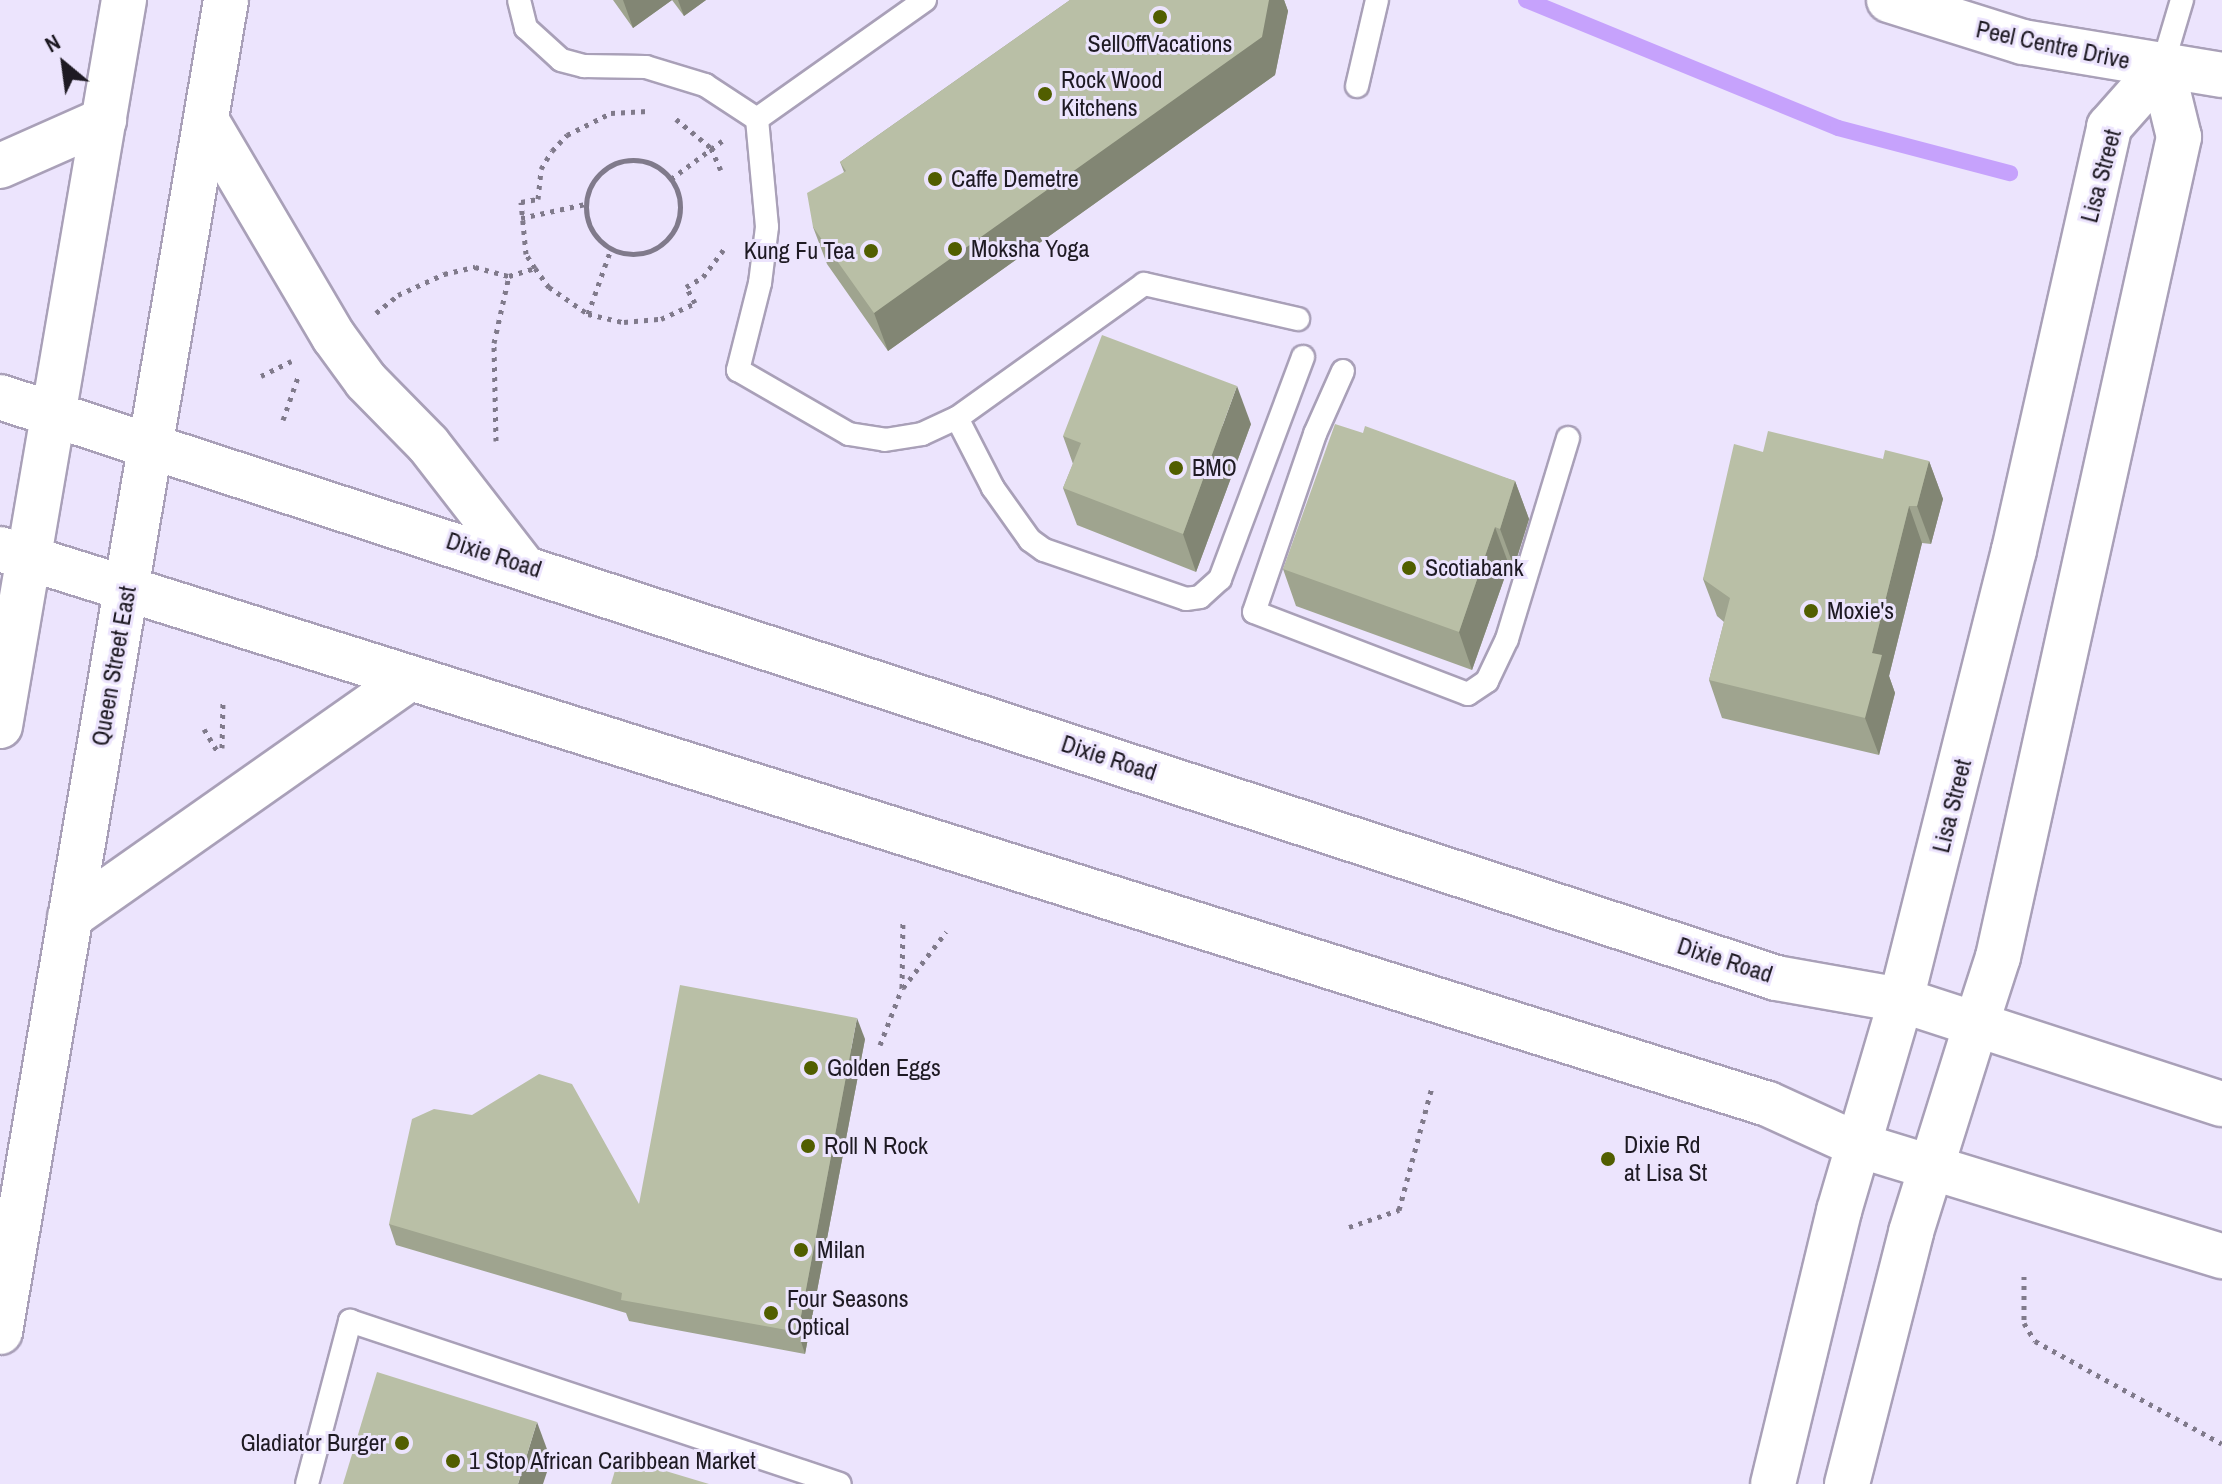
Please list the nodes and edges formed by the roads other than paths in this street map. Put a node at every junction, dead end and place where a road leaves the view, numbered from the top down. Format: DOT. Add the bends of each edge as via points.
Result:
graph roads {
  1 [pos="124,0"];
  2 [pos="226,0"];
  3 [pos="519,0"];
  4 [pos="925,0"];
  5 [pos="1377,0"];
  6 [pos="1889,0"];
  7 [pos="2182,0"];
  8 [pos="2162,67"];
  9 [pos="2222,75"];
  10 [pos="1357,86"];
  11 [pos="757,119"];
  12 [pos="104,120"];
  13 [pos="206,120"];
  14 [pos="0,166"];
  15 [pos="1298,319"];
  16 [pos="1303,357"];
  17 [pos="1343,371"];
  18 [pos="0,397"];
  19 [pos="53,414"];
  20 [pos="957,418"];
  21 [pos="1568,438"];
  22 [pos="151,445"];
  23 [pos="15,553"];
  24 [pos="522,565"];
  25 [pos="127,589"];
  26 [pos="407,680"];
  27 [pos="0,726"];
  28 [pos="70,917"];
  29 [pos="1901,1000"];
  30 [pos="1976,1025"];
  31 [pos="2222,1104"];
  32 [pos="1858,1145"];
  33 [pos="1931,1168"];
  34 [pos="2222,1256"];
  35 [pos="0,1332"];
  36 [pos="307,1484"];
  37 [pos="840,1484"];
  38 [pos="1773,1484"];
  39 [pos="1847,1484"];
  1 -- 12 [label="main road"];
  2 -- 13 [label="main road, Queen Street East"];
  3 -- 11 [label="lane" via="526,28 561,60 584,66 646,67 705,85"];
  4 -- 11 [label="lane"];
  5 -- 10 [label="lane"];
  6 -- 8 [label="main road, Peel Centre Drive" via="1925,16 2023,42"];
  7 -- 8 [label="lane"];
  8 -- 9 [label="main road, Peel Centre Drive"];
  8 -- 29 [label="main road, Lisa Street" via="2109,127 2010,566"];
  8 -- 30 [label="main road" via="2179,137 1998,957"];
  11 -- 20 [label="lane" via="767,227 760,283 738,370 849,434 898,438"];
  12 -- 14 [label="main road"];
  12 -- 19 [label="main road"];
  13 -- 22 [label="main road, Queen Street East"];
  13 -- 24 [label="main road" via="334,337 366,381 428,444"];
  15 -- 20 [label="lane" via="1144,284"];
  16 -- 20 [label="lane" via="1220,579 1200,597 1186,599 1044,550 1030,540 993,488"];
  17 -- 21 [label="lane" via="1315,434 1254,612 1468,694 1487,681 1507,639"];
  18 -- 19 [label="main road, Dixie Road"];
  19 -- 22 [label="main road, Dixie Road"];
  19 -- 23 [label="main road"];
  22 -- 24 [label="main road, Dixie Road"];
  22 -- 25 [label="main road, Queen Street East"];
  23 -- 25 [label="main road"];
  23 -- 27 [label="main road"];
  24 -- 29 [label="main road, Dixie Road" via="1776,978"];
  25 -- 26 [label="main road"];
  25 -- 28 [label="main road, Queen Street East"];
  26 -- 28 [label="main road"];
  26 -- 32 [label="main road" via="1768,1104"];
  28 -- 35 [label="main road, Queen Street East"];
  29 -- 30 [label="main road, Dixie Road"];
  29 -- 32 [label="main road, Lisa Street"];
  30 -- 31 [label="main road, Dixie Road"];
  30 -- 33 [label="main road"];
  32 -- 33 [label="main road"];
  32 -- 38 [label="main road, Lisa Street"];
  33 -- 34 [label="main road"];
  33 -- 39 [label="main road"];
  36 -- 37 [label="lane" via="350,1321"];
}
